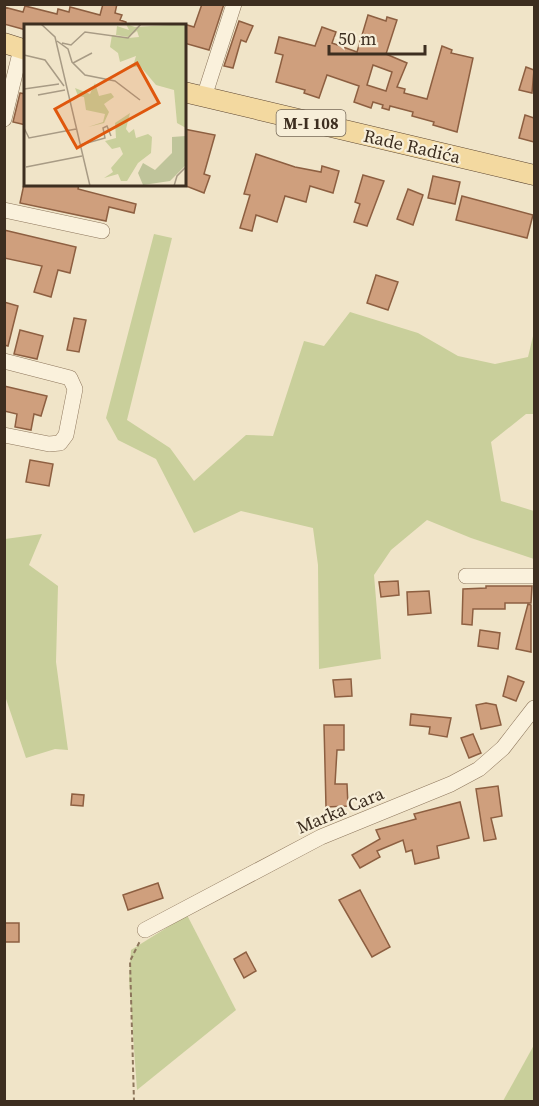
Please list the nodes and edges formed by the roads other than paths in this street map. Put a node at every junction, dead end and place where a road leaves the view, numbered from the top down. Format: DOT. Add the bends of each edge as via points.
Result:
graph roads {
  1 [pos="234,4"];
  2 [pos="17,47"];
  3 [pos="186,92"];
  4 [pos="204,97"];
  5 [pos="4,119"];
  6 [pos="534,175"];
  7 [pos="4,210"];
  8 [pos="102,231"];
  9 [pos="4,361"];
  10 [pos="4,435"];
  11 [pos="466,576"];
  12 [pos="534,576"];
  13 [pos="534,708"];
  14 [pos="145,930"];
  1 -- 4 [label="street"];
  2 -- 5 [label="street"];
  3 -- 4 [label="main road, Rade Radića / M-I 108"];
  4 -- 6 [label="main road, Rade Radića / M-I 108"];
  7 -- 8 [label="street"];
  9 -- 10 [label="street" via="70,378 75,389 66,435 60,443"];
  11 -- 12 [label="street"];
  13 -- 14 [label="street, Marka Cara" via="503,748 479,769 321,837"];
}
